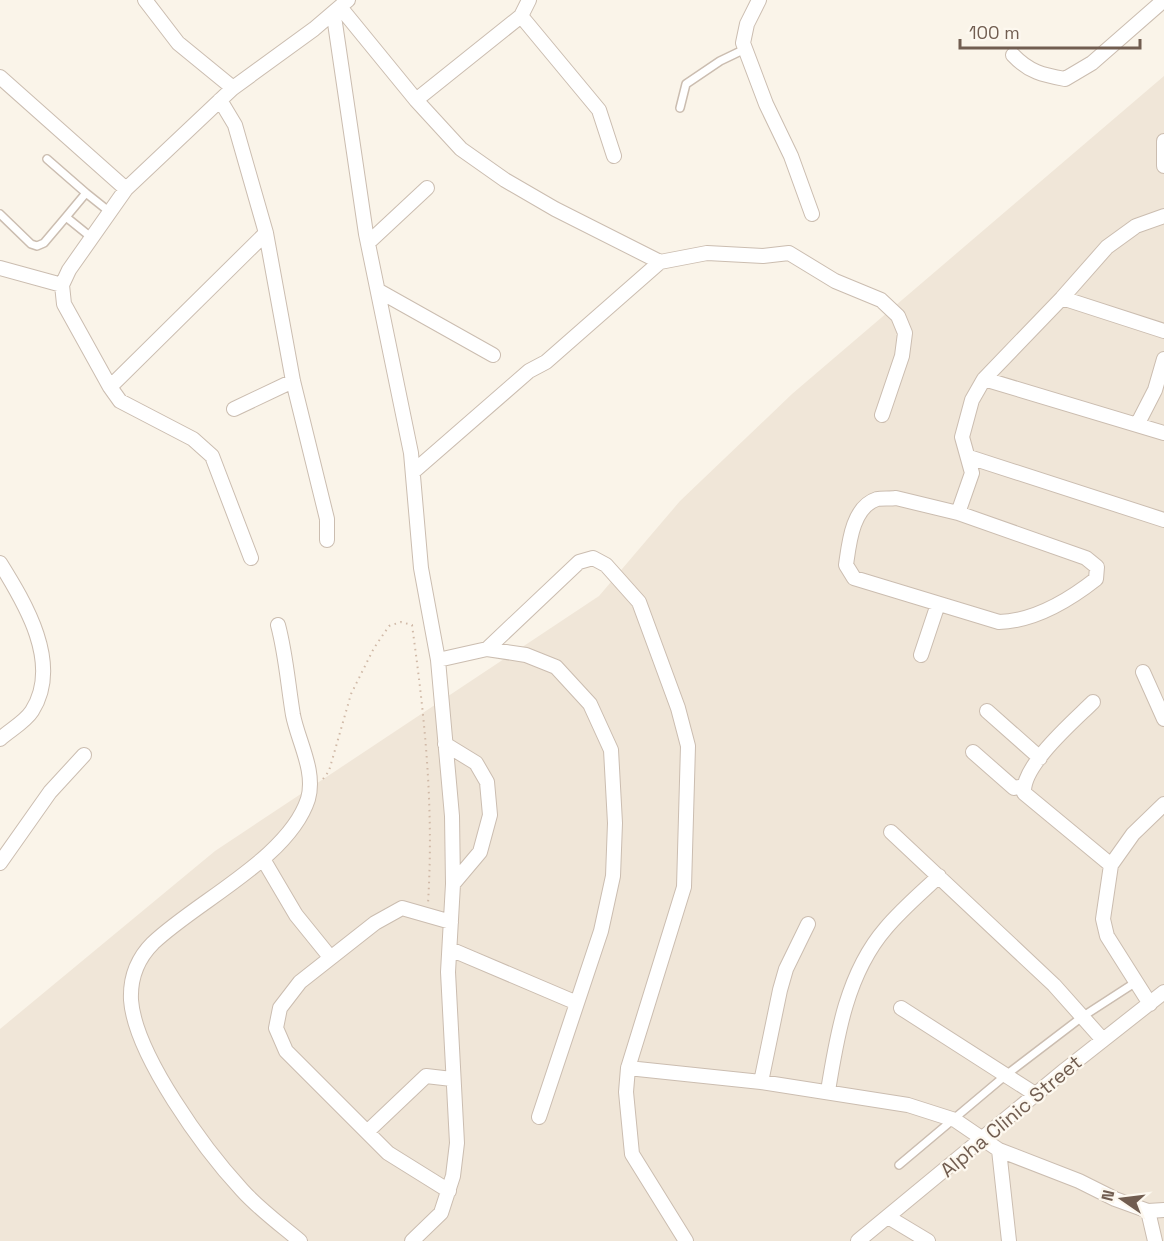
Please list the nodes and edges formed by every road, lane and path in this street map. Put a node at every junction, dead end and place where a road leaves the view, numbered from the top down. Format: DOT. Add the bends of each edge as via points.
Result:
graph roads {
  1 [pos="145,0"];
  2 [pos="529,0"];
  3 [pos="759,0"];
  4 [pos="1164,0"];
  5 [pos="340,7"];
  6 [pos="521,16"];
  7 [pos="745,49"];
  8 [pos="1013,56"];
  9 [pos="0,77"];
  10 [pos="233,88"];
  11 [pos="220,100"];
  12 [pos="416,100"];
  13 [pos="680,108"];
  14 [pos="1164,141"];
  15 [pos="614,156"];
  16 [pos="47,159"];
  17 [pos="1164,166"];
  18 [pos="126,189"];
  19 [pos="427,189"];
  20 [pos="86,193"];
  21 [pos="111,213"];
  22 [pos="0,214"];
  23 [pos="812,214"];
  24 [pos="1164,216"];
  25 [pos="66,217"];
  26 [pos="266,233"];
  27 [pos="92,238"];
  28 [pos="368,243"];
  29 [pos="660,262"];
  30 [pos="0,268"];
  31 [pos="62,285"];
  32 [pos="379,291"];
  33 [pos="1062,298"];
  34 [pos="1164,331"];
  35 [pos="493,355"];
  36 [pos="1164,359"];
  37 [pos="984,380"];
  38 [pos="292,381"];
  39 [pos="110,387"];
  40 [pos="234,409"];
  41 [pos="882,415"];
  42 [pos="1137,425"];
  43 [pos="1164,433"];
  44 [pos="969,457"];
  45 [pos="413,472"];
  46 [pos="958,513"];
  47 [pos="1164,520"];
  48 [pos="327,540"];
  49 [pos="251,558"];
  50 [pos="0,563"];
  51 [pos="938,604"];
  52 [pos="278,625"];
  53 [pos="487,649"];
  54 [pos="921,655"];
  55 [pos="438,660"];
  56 [pos="1143,672"];
  57 [pos="1093,702"];
  58 [pos="987,711"];
  59 [pos="1164,719"];
  60 [pos="0,738"];
  61 [pos="446,744"];
  62 [pos="973,752"];
  63 [pos="84,755"];
  64 [pos="1040,758"];
  65 [pos="322,780"];
  66 [pos="1024,786"];
  67 [pos="1164,804"];
  68 [pos="891,832"];
  69 [pos="263,859"];
  70 [pos="0,863"];
  71 [pos="1112,865"];
  72 [pos="939,876"];
  73 [pos="453,884"];
  74 [pos="427,914"];
  75 [pos="452,922"];
  76 [pos="808,924"];
  77 [pos="450,949"];
  78 [pos="330,957"];
  79 [pos="1136,982"];
  80 [pos="1164,992"];
  81 [pos="577,1004"];
  82 [pos="1150,1004"];
  83 [pos="901,1008"];
  84 [pos="1082,1017"];
  85 [pos="1103,1040"];
  86 [pos="628,1068"];
  87 [pos="1006,1075"];
  88 [pos="452,1079"];
  89 [pos="761,1082"];
  90 [pos="828,1091"];
  91 [pos="1035,1094"];
  92 [pos="539,1117"];
  93 [pos="955,1120"];
  94 [pos="367,1132"];
  95 [pos="983,1137"];
  96 [pos="999,1150"];
  97 [pos="899,1165"];
  98 [pos="449,1191"];
  99 [pos="1164,1210"];
  100 [pos="1149,1211"];
  101 [pos="888,1217"];
  102 [pos="300,1241"];
  103 [pos="412,1241"];
  104 [pos="686,1241"];
  105 [pos="858,1241"];
  106 [pos="928,1241"];
  107 [pos="1009,1241"];
  108 [pos="1155,1241"];
  1 -- 10 [label="street" via="178,43"];
  2 -- 6 [label="street"];
  3 -- 7 [label="street" via="747,24"];
  4 -- 8 [label="street" via="1092,63 1065,79 1039,74"];
  5 -- 10 [label="street"];
  5 -- 12 [label="street"];
  5 -- 28 [label="street" via="336,23"];
  6 -- 12 [label="street"];
  6 -- 15 [label="street" via="598,110"];
  7 -- 13 [label="lane" via="720,60 686,84"];
  7 -- 23 [label="street"];
  9 -- 18 [label="street"];
  10 -- 11 [label="street"];
  11 -- 18 [label="street"];
  11 -- 26 [label="street" via="235,125"];
  12 -- 29 [label="street" via="461,149 505,180"];
  14 -- 17 [label="street"];
  16 -- 20 [label="lane"];
  18 -- 21 [label="street"];
  19 -- 28 [label="street"];
  20 -- 21 [label="lane"];
  20 -- 25 [label="lane"];
  21 -- 27 [label="street"];
  22 -- 25 [label="lane" via="37,246"];
  24 -- 33 [label="street" via="1136,226 1107,247"];
  25 -- 27 [label="lane"];
  26 -- 38 [label="street"];
  26 -- 39 [label="street"];
  27 -- 31 [label="street"];
  28 -- 32 [label="street"];
  29 -- 41 [label="street" via="707,253 789,253 835,281 881,300 898,316 905,333 903,356"];
  29 -- 45 [label="street"];
  30 -- 31 [label="street"];
  31 -- 39 [label="street" via="64,304"];
  32 -- 35 [label="street"];
  32 -- 45 [label="street"];
  33 -- 34 [label="street"];
  33 -- 37 [label="street"];
  36 -- 42 [label="street" via="1155,390"];
  37 -- 42 [label="street"];
  37 -- 44 [label="street" via="972,400 962,437"];
  38 -- 40 [label="street"];
  38 -- 48 [label="street" via="327,519"];
  39 -- 49 [label="street" via="130,408 193,439 212,456"];
  42 -- 43 [label="street"];
  44 -- 46 [label="street" via="972,473"];
  44 -- 47 [label="street"];
  45 -- 55 [label="street" via="420,568"];
  46 -- 51 [label="street" via="896,498 876,500 863,509 852,531 846,565 854,578"];
  46 -- 51 [label="street" via="1086,558 1097,567 1096,579 1046,611 1019,621 999,622"];
  50 -- 60 [label="street" via="24,601 41,652 42,688 31,713"];
  51 -- 54 [label="street"];
  52 -- 69 [label="street" via="298,737 308,763 309,788 296,821"];
  53 -- 55 [label="street"];
  53 -- 81 [label="street" via="526,655 556,667 590,704 611,750 613,876 601,931"];
  53 -- 86 [label="street" via="579,562 593,558 606,565 639,602 678,708 688,746 684,887"];
  55 -- 61 [label="street"];
  56 -- 59 [label="street"];
  57 -- 64 [label="street"];
  58 -- 64 [label="street"];
  61 -- 73 [label="street"];
  61 -- 73 [label="street" via="476,763 487,782 490,815 480,852"];
  62 -- 66 [label="street" via="1014,788"];
  63 -- 70 [label="street" via="50,792"];
  64 -- 66 [label="street"];
  65 -- 74 [label="path" via="329,771 351,694 374,648 389,626 401,622 412,625 427,733 432,840"];
  66 -- 71 [label="street" via="1024,792 1042,810"];
  67 -- 71 [label="street" via="1133,834"];
  68 -- 72 [label="street"];
  69 -- 78 [label="street" via="296,915"];
  69 -- 102 [label="street" via="153,943 136,963 131,999 136,1026 160,1076 197,1134 243,1191"];
  71 -- 79 [label="street" via="1103,919 1107,936"];
  72 -- 84 [label="street" via="1054,985"];
  72 -- 90 [label="street" via="885,929 867,957 838,1027"];
  73 -- 75 [label="street"];
  74 -- 75 [label="street"];
  74 -- 78 [label="street" via="402,908"];
  75 -- 77 [label="street"];
  76 -- 89 [label="street" via="786,969"];
  77 -- 81 [label="street"];
  77 -- 88 [label="street"];
  78 -- 94 [label="street" via="300,982 280,1008 276,1028 286,1051"];
  79 -- 82 [label="street"];
  79 -- 84 [label="lane"];
  80 -- 82 [label="street, Alpha Clinic Street"];
  81 -- 92 [label="street"];
  82 -- 85 [label="street, Alpha Clinic Street"];
  83 -- 87 [label="street"];
  84 -- 85 [label="street"];
  84 -- 87 [label="lane"];
  85 -- 91 [label="street, Alpha Clinic Street"];
  86 -- 89 [label="street"];
  86 -- 104 [label="street" via="626,1092 632,1154"];
  87 -- 91 [label="street"];
  87 -- 93 [label="lane"];
  88 -- 94 [label="street" via="426,1076"];
  88 -- 98 [label="street" via="457,1143"];
  89 -- 90 [label="street"];
  90 -- 93 [label="street" via="908,1105"];
  91 -- 95 [label="street, Alpha Clinic Street"];
  93 -- 95 [label="street"];
  93 -- 97 [label="lane"];
  94 -- 98 [label="street" via="387,1153"];
  95 -- 96 [label="street"];
  95 -- 101 [label="street, Alpha Clinic Street"];
  96 -- 100 [label="street"];
  96 -- 107 [label="street"];
  98 -- 103 [label="street" via="441,1213"];
  99 -- 100 [label="street"];
  100 -- 108 [label="street"];
  101 -- 105 [label="street, Alpha Clinic Street"];
  101 -- 106 [label="street"];
}
